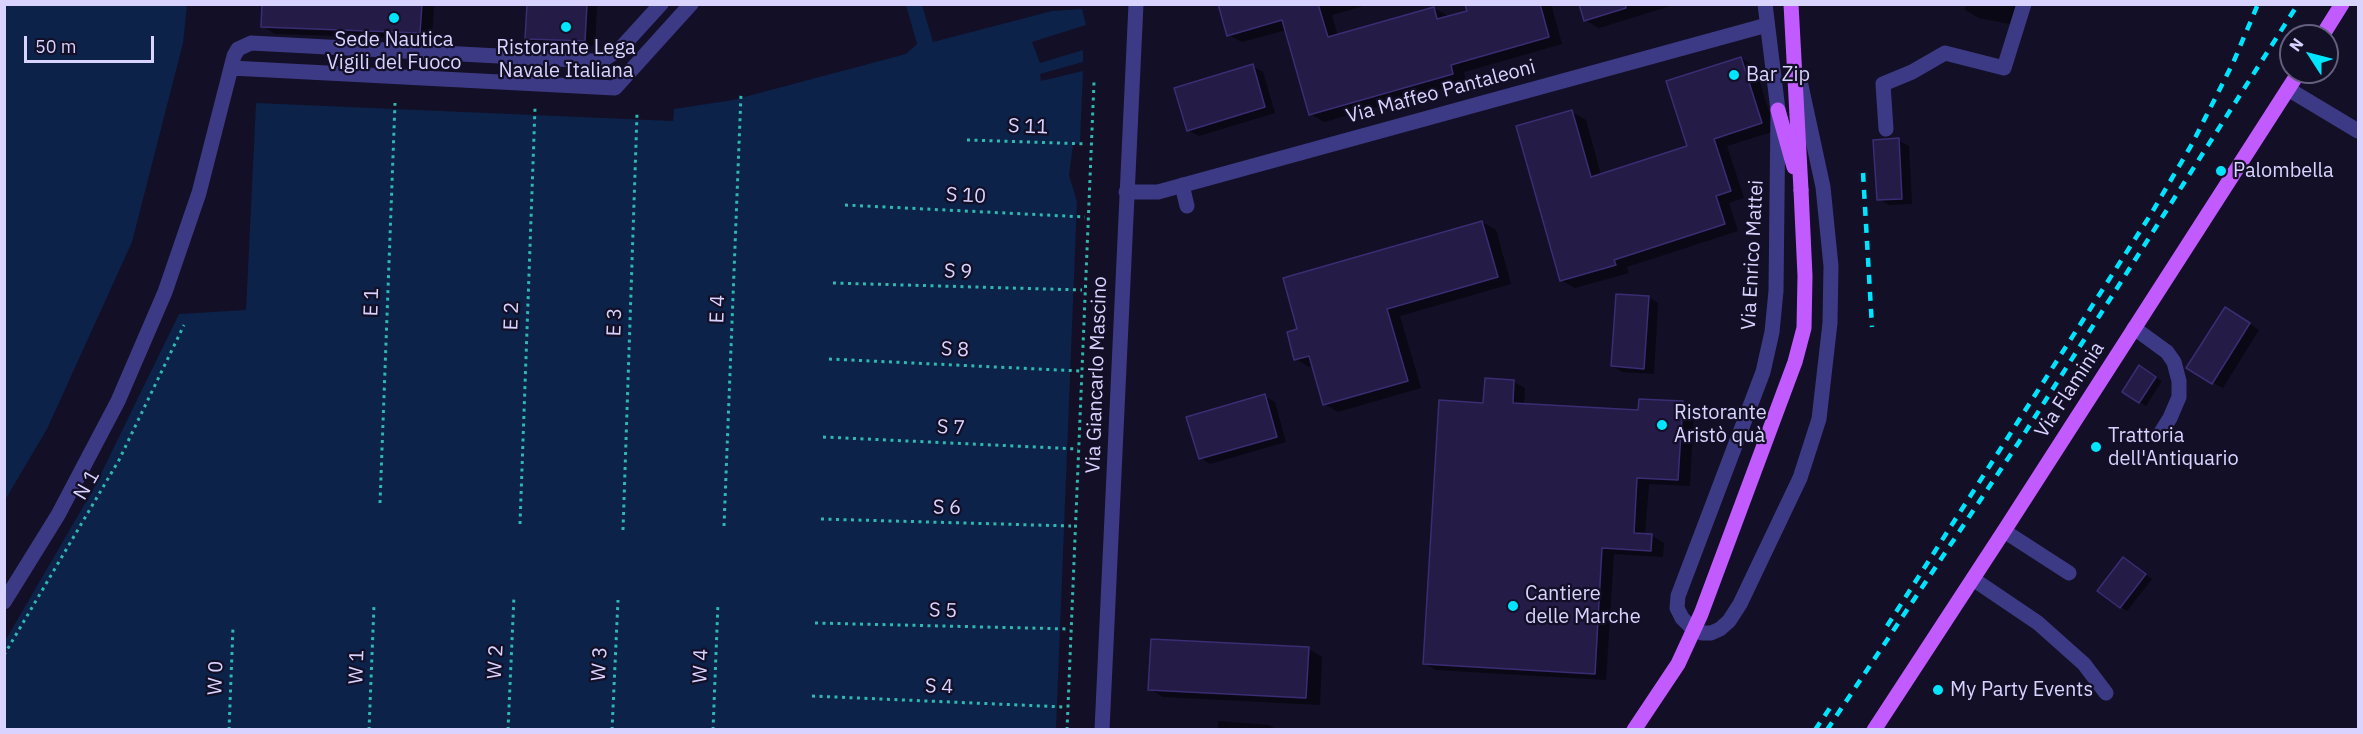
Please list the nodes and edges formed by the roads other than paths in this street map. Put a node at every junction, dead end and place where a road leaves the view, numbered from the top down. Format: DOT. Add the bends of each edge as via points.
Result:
graph roads {
  1 [pos="661,4"];
  2 [pos="691,4"];
  3 [pos="1130,4"];
  4 [pos="1136,4"];
  5 [pos="1765,4"];
  6 [pos="1791,4"];
  7 [pos="2024,4"];
  8 [pos="2343,4"];
  9 [pos="1133,23"];
  10 [pos="2330,24"];
  11 [pos="1767,25"];
  12 [pos="1795,60"];
  13 [pos="231,68"];
  14 [pos="2291,84"];
  15 [pos="2288,89"];
  16 [pos="1778,110"];
  17 [pos="1886,129"];
  18 [pos="2358,131"];
  19 [pos="1182,186"];
  20 [pos="1801,190"];
  21 [pos="1126,192"];
  22 [pos="1187,207"];
  23 [pos="2134,328"];
  24 [pos="2160,434"];
  25 [pos="2004,531"];
  26 [pos="2069,573"];
  27 [pos="1973,579"];
  28 [pos="4,602"];
  29 [pos="1694,630"];
  30 [pos="2106,693"];
  31 [pos="1102,729"];
  32 [pos="1626,729"];
  33 [pos="1634,729"];
  34 [pos="1874,729"];
  1 -- 13 [label="street" via="620,49 594,61 251,43 238,49"];
  2 -- 13 [label="street" via="615,88"];
  3 -- 9 [label="street, Via Giancarlo Mascino"];
  4 -- 9 [label="street, Via Giancarlo Mascino"];
  5 -- 11 [label="street, Via Enrico Mattei"];
  6 -- 12 [label="main road"];
  7 -- 17 [label="street" via="2004,68 1945,53 1882,84"];
  8 -- 10 [label="main road"];
  9 -- 21 [label="street, Via Giancarlo Mascino"];
  11 -- 16 [label="street, Via Enrico Mattei"];
  11 -- 19 [label="street, Via Maffeo Pantaleoni"];
  12 -- 20 [label="main road"];
  12 -- 29 [label="street" via="1821,177 1831,266 1830,323 1819,419 1800,478 1740,603 1720,629 1711,633"];
  13 -- 28 [label="street" via="199,193 165,292 118,401 58,515"];
  14 -- 15 [label="main road, Via Flaminia"];
  15 -- 18 [label="street"];
  15 -- 23 [label="main road, Via Flaminia"];
  16 -- 20 [label="main road"];
  16 -- 29 [label="street, Via Enrico Mattei" via="1772,332 1763,372 1678,596 1677,608"];
  19 -- 21 [label="street, Via Maffeo Pantaleoni" via="1158,192"];
  19 -- 22 [label="street"];
  20 -- 33 [label="main road, bridge" via="1804,328 1795,362 1701,614 1678,664"];
  21 -- 31 [label="street, Via Giancarlo Mascino"];
  23 -- 24 [label="street" via="2167,352 2179,381 2179,397"];
  23 -- 25 [label="main road, Via Flaminia"];
  25 -- 26 [label="street"];
  25 -- 27 [label="main road, Via Flaminia"];
  27 -- 30 [label="street" via="2037,623 2084,664"];
  27 -- 34 [label="main road, Via Flaminia"];
  29 -- 32 [label="street"];
}
